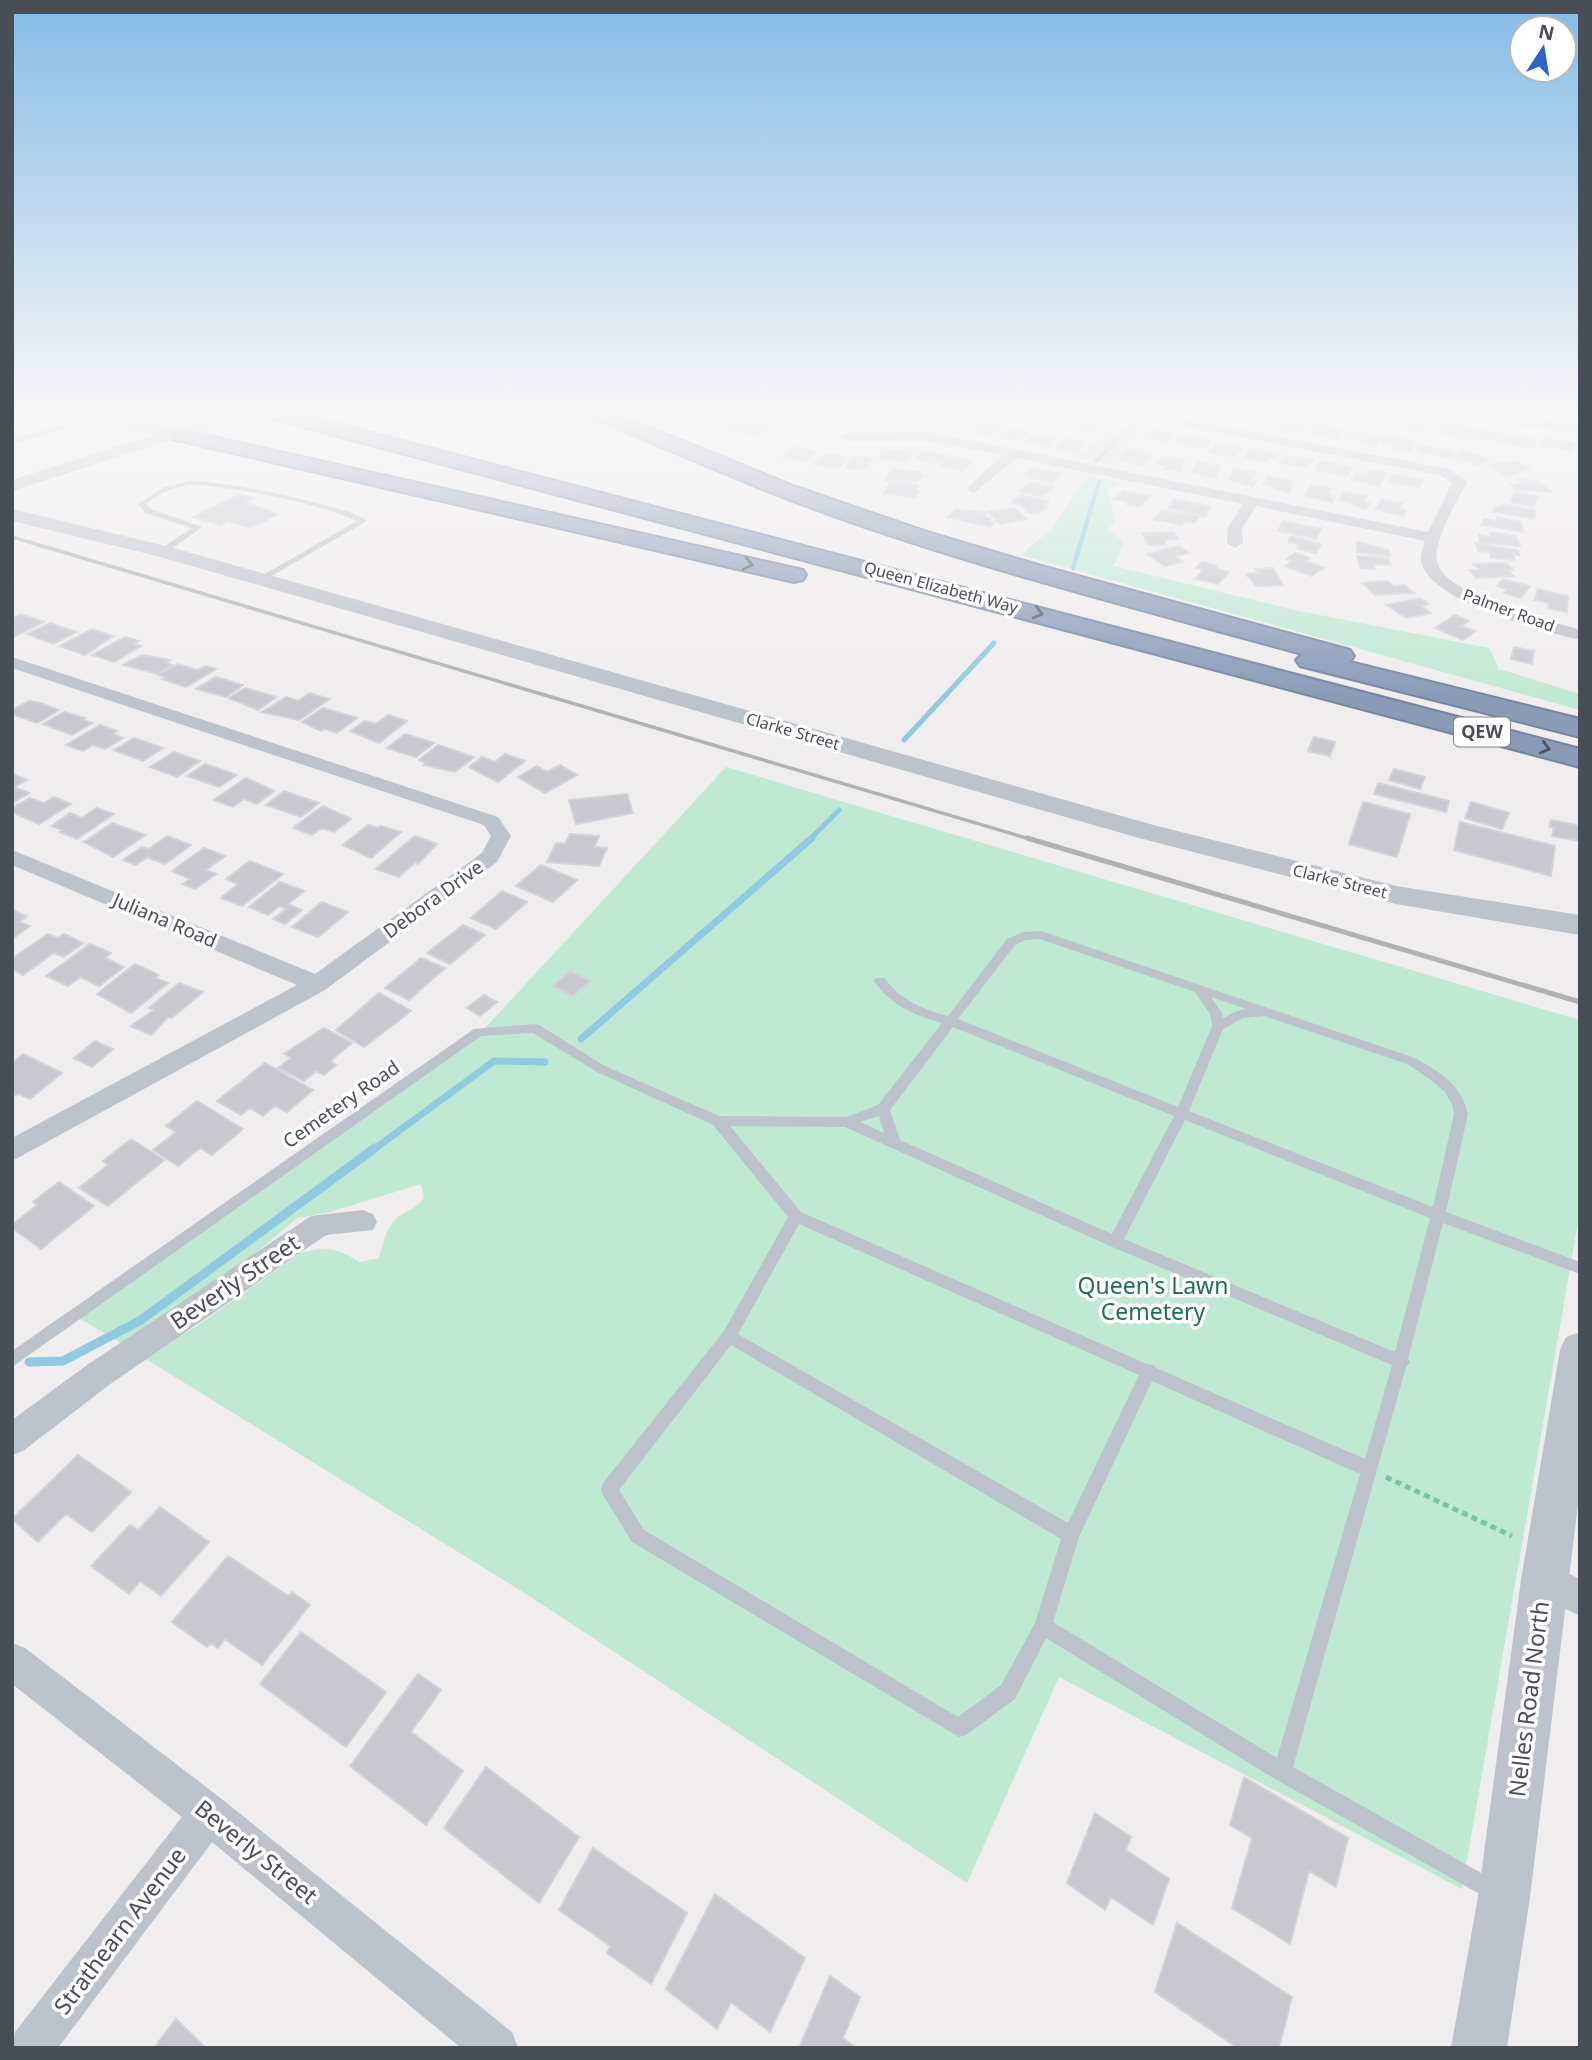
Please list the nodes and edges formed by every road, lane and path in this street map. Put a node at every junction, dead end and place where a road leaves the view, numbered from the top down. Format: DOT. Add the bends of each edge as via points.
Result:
graph roads {
  1 [pos="144,506"];
  2 [pos="318,506"];
  3 [pos="504,506"];
  4 [pos="630,506"];
  5 [pos="709,506"];
  6 [pos="829,506"];
  7 [pos="1249,506"];
  8 [pos="1277,506"];
  9 [pos="1448,506"];
  10 [pos="12,515"];
  11 [pos="1433,538"];
  12 [pos="1235,543"];
  13 [pos="163,551"];
  14 [pos="261,580"];
  15 [pos="1580,635"];
  16 [pos="12,662"];
  17 [pos="1444,693"];
  18 [pos="1384,707"];
  19 [pos="1580,728"];
  20 [pos="1580,758"];
  21 [pos="12,857"];
  22 [pos="1580,925"];
  23 [pos="880,981"];
  24 [pos="317,984"];
  25 [pos="1196,987"];
  26 [pos="1268,1012"];
  27 [pos="950,1021"];
  28 [pos="1218,1026"];
  29 [pos="883,1109"];
  30 [pos="1182,1113"];
  31 [pos="718,1121"];
  32 [pos="845,1122"];
  33 [pos="894,1143"];
  34 [pos="12,1151"];
  35 [pos="796,1216"];
  36 [pos="1439,1216"];
  37 [pos="363,1222"];
  38 [pos="1115,1241"];
  39 [pos="1580,1268"];
  40 [pos="729,1336"];
  41 [pos="1580,1350"];
  42 [pos="12,1360"];
  43 [pos="1402,1362"];
  44 [pos="1149,1370"];
  45 [pos="12,1440"];
  46 [pos="1368,1469"];
  47 [pos="1071,1535"];
  48 [pos="1512,1536"];
  49 [pos="1562,1589"];
  50 [pos="1043,1626"];
  51 [pos="12,1661"];
  52 [pos="1282,1772"];
  53 [pos="209,1814"];
  54 [pos="1504,1897"];
  55 [pos="31,2048"];
  56 [pos="496,2048"];
  57 [pos="1479,2048"];
  1 -- 13 [label="lane" via="198,527"];
  2 -- 14 [label="lane" via="363,521"];
  3 -- 18 [label="highway, one-way" via="1271,687"];
  4 -- 18 [label="highway, Queen Elizabeth Way / QEW, one-way"];
  5 -- 17 [label="highway, Queen Elizabeth Way / QEW"];
  6 -- 17 [label="highway" via="1014,565 1382,668"];
  7 -- 12 [label="street" via="1235,528"];
  8 -- 11 [label="street"];
  9 -- 11 [label="street, Palmer Road"];
  10 -- 13 [label="street, Clarke Street"];
  11 -- 15 [label="street, Palmer Road" via="1428,561 1443,583 1482,603"];
  13 -- 14 [label="street, Clarke Street"];
  14 -- 22 [label="street, Clarke Street" via="1148,832 1396,895"];
  16 -- 24 [label="street, Debora Drive" via="491,821 501,836 490,857"];
  17 -- 19 [label="highway, Queen Elizabeth Way / QEW"];
  18 -- 20 [label="highway, Queen Elizabeth Way / QEW, one-way"];
  21 -- 24 [label="street, Juliana Road"];
  23 -- 27 [label="lane" via="909,1010"];
  24 -- 34 [label="street, Debora Drive"];
  25 -- 26 [label="lane"];
  25 -- 27 [label="lane" via="1063,940 1023,936 1011,942"];
  25 -- 28 [label="lane" via="1209,1000"];
  26 -- 28 [label="lane" via="1241,1014"];
  26 -- 36 [label="lane" via="1410,1061 1442,1080 1459,1097 1461,1114"];
  27 -- 29 [label="lane"];
  27 -- 30 [label="lane"];
  28 -- 30 [label="lane"];
  29 -- 32 [label="lane"];
  29 -- 33 [label="lane"];
  30 -- 36 [label="lane"];
  30 -- 38 [label="lane"];
  31 -- 32 [label="lane"];
  31 -- 35 [label="lane"];
  31 -- 42 [label="lane, Cemetery Road" via="601,1069 535,1028 478,1032"];
  32 -- 33 [label="lane"];
  33 -- 38 [label="lane"];
  35 -- 40 [label="lane"];
  35 -- 44 [label="lane"];
  36 -- 39 [label="lane"];
  36 -- 43 [label="lane"];
  37 -- 45 [label="street, Beverly Street" via="321,1224 98,1375"];
  38 -- 43 [label="lane"];
  40 -- 47 [label="lane"];
  40 -- 50 [label="lane" via="609,1489 638,1536 959,1728 1008,1692"];
  41 -- 49 [label="street, Nelles Road North"];
  43 -- 46 [label="lane"];
  44 -- 46 [label="lane"];
  44 -- 47 [label="lane"];
  46 -- 48 [label="path"];
  46 -- 52 [label="lane"];
  47 -- 50 [label="lane"];
  49 -- 54 [label="street, Nelles Road North"];
  50 -- 52 [label="lane"];
  51 -- 53 [label="street, Beverly Street"];
  52 -- 54 [label="lane"];
  53 -- 55 [label="street, Strathearn Avenue"];
  53 -- 56 [label="street, Beverly Street"];
  54 -- 57 [label="street, Nelles Road North"];
}
